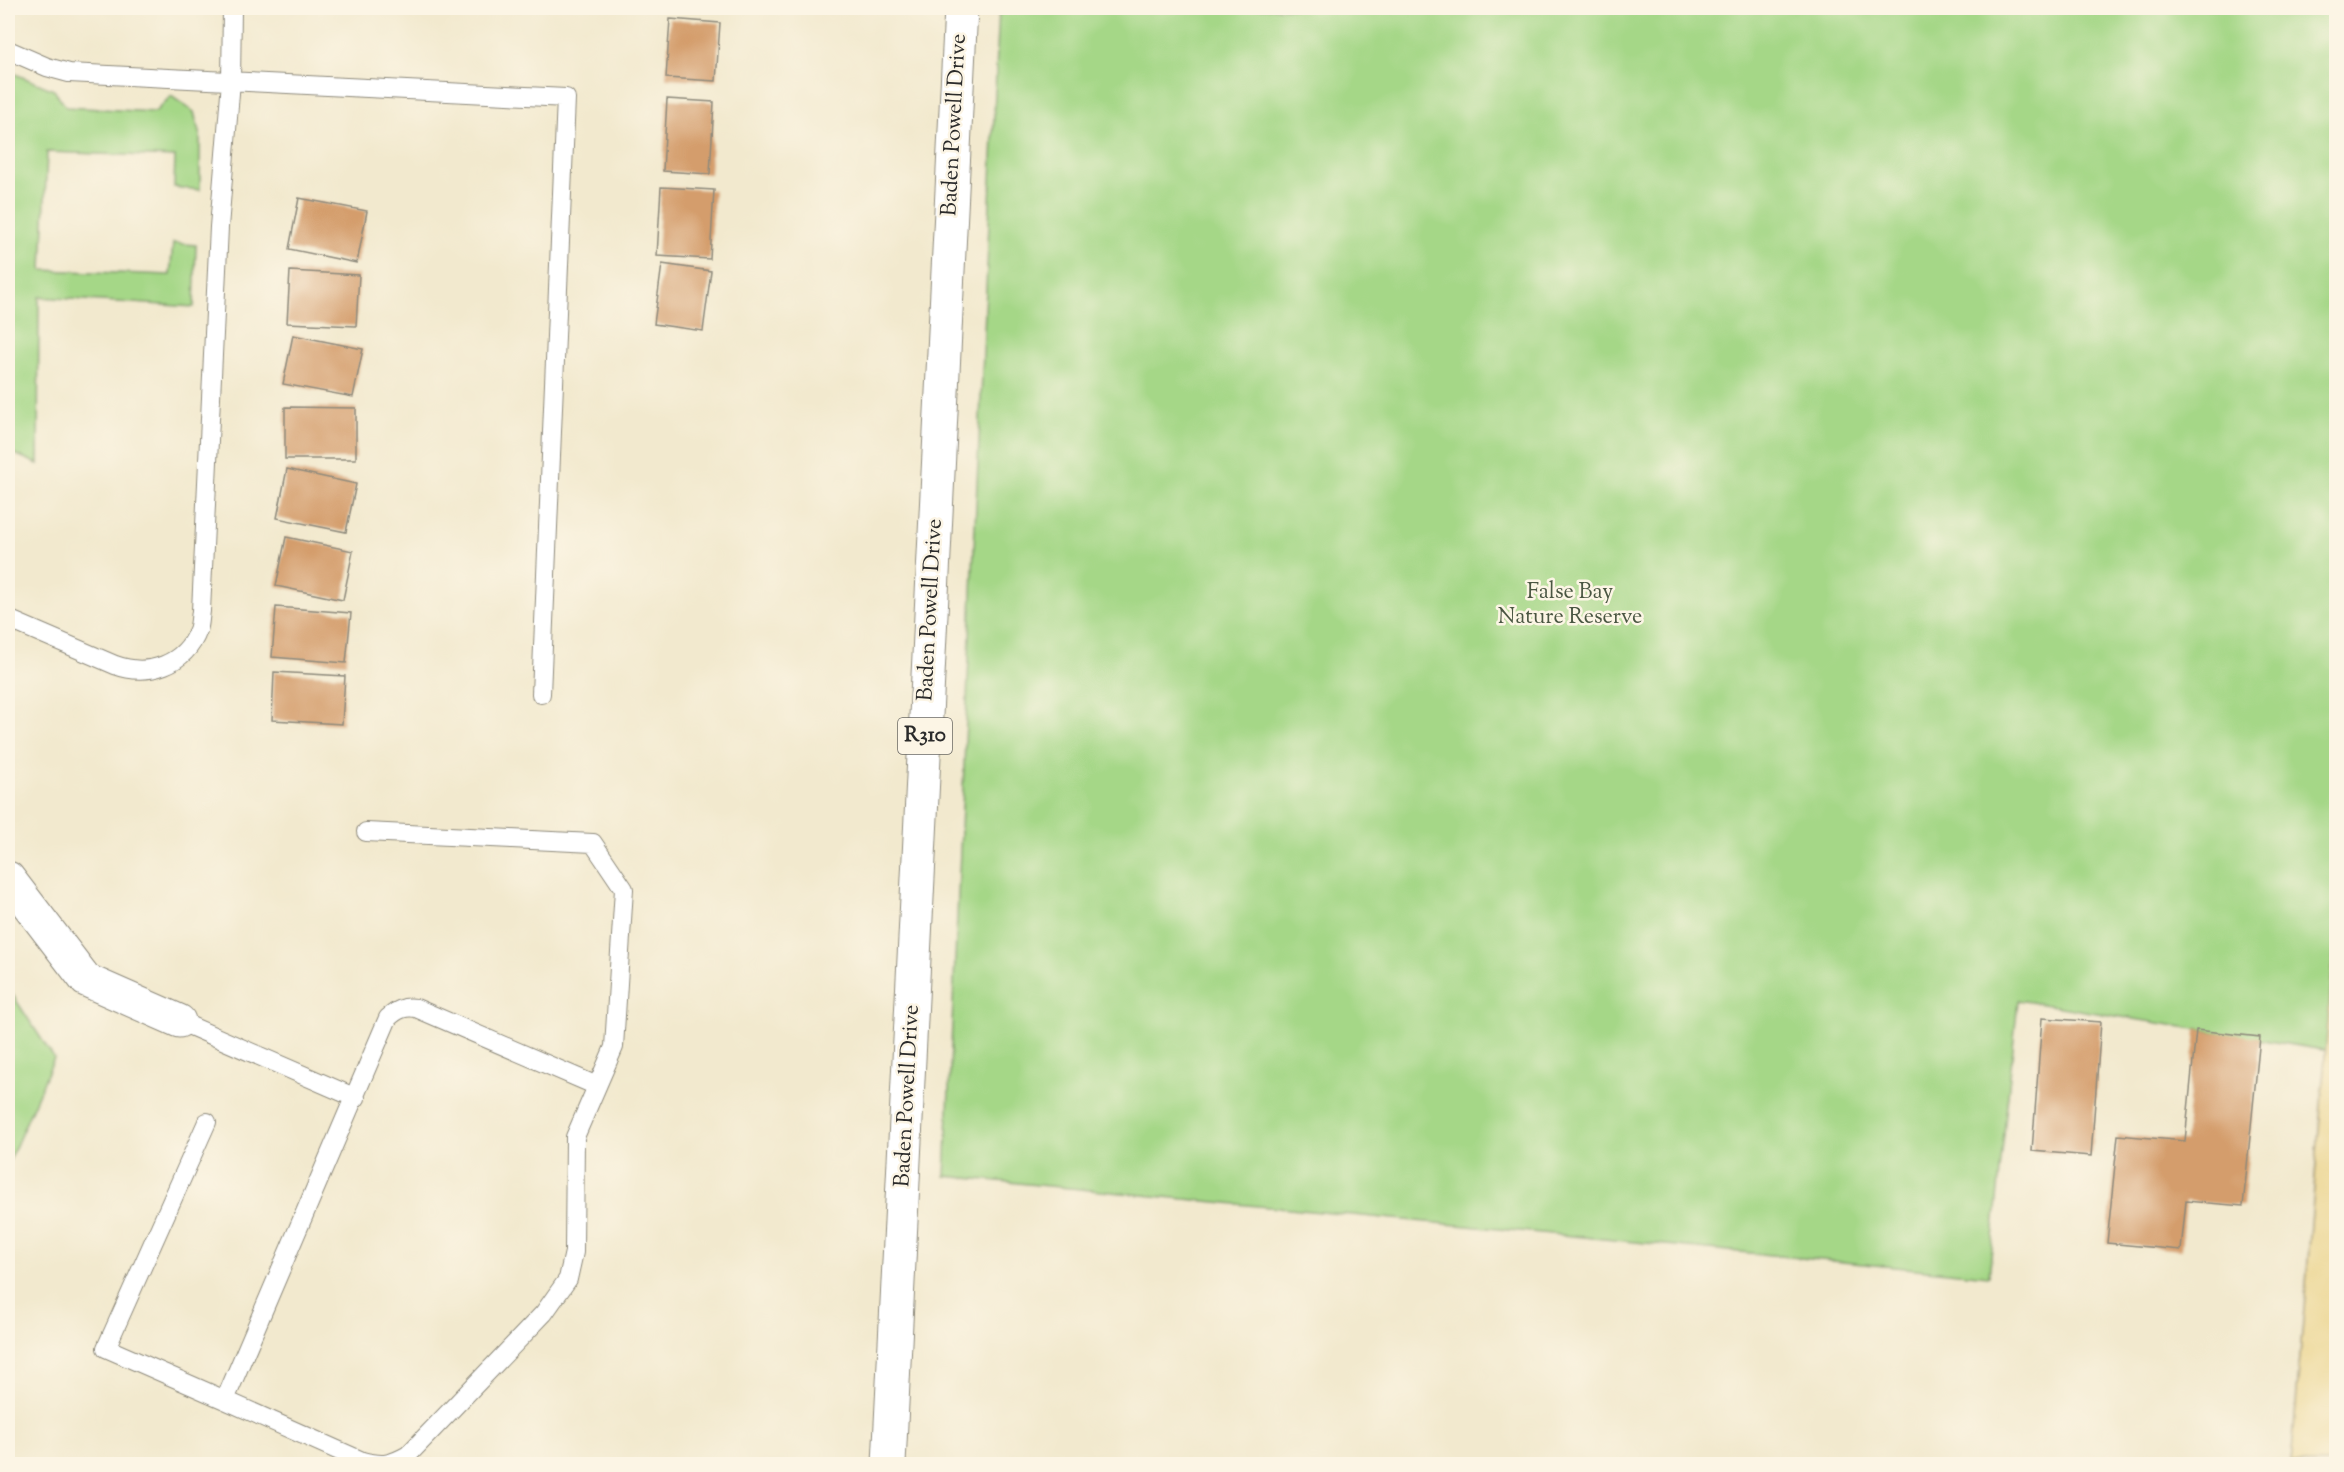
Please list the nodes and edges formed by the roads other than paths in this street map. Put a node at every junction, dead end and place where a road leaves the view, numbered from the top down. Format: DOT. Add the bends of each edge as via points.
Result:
graph roads {
  1 [pos="232,8"];
  2 [pos="961,8"];
  3 [pos="8,50"];
  4 [pos="231,81"];
  5 [pos="8,619"];
  6 [pos="541,694"];
  7 [pos="366,832"];
  8 [pos="8,878"];
  9 [pos="179,1021"];
  10 [pos="597,1086"];
  11 [pos="356,1098"];
  12 [pos="207,1122"];
  13 [pos="225,1400"];
  14 [pos="890,1464"];
  1 -- 4 [label="lane"];
  2 -- 14 [label="main road, Baden Powell Drive / R310"];
  3 -- 4 [label="lane" via="69,73"];
  4 -- 5 [label="lane" via="219,227 198,630 188,649 177,659 144,671 115,665"];
  4 -- 6 [label="lane" via="566,98"];
  7 -- 10 [label="lane" via="593,843 624,890 614,1047"];
  8 -- 9 [label="main road" via="86,980"];
  9 -- 11 [label="lane"];
  10 -- 11 [label="lane" via="409,1007 388,1018"];
  10 -- 13 [label="lane" via="575,1137 574,1252 568,1278 544,1313 408,1455 392,1464 362,1461"];
  11 -- 13 [label="lane"];
  12 -- 13 [label="lane" via="106,1348"];
}
